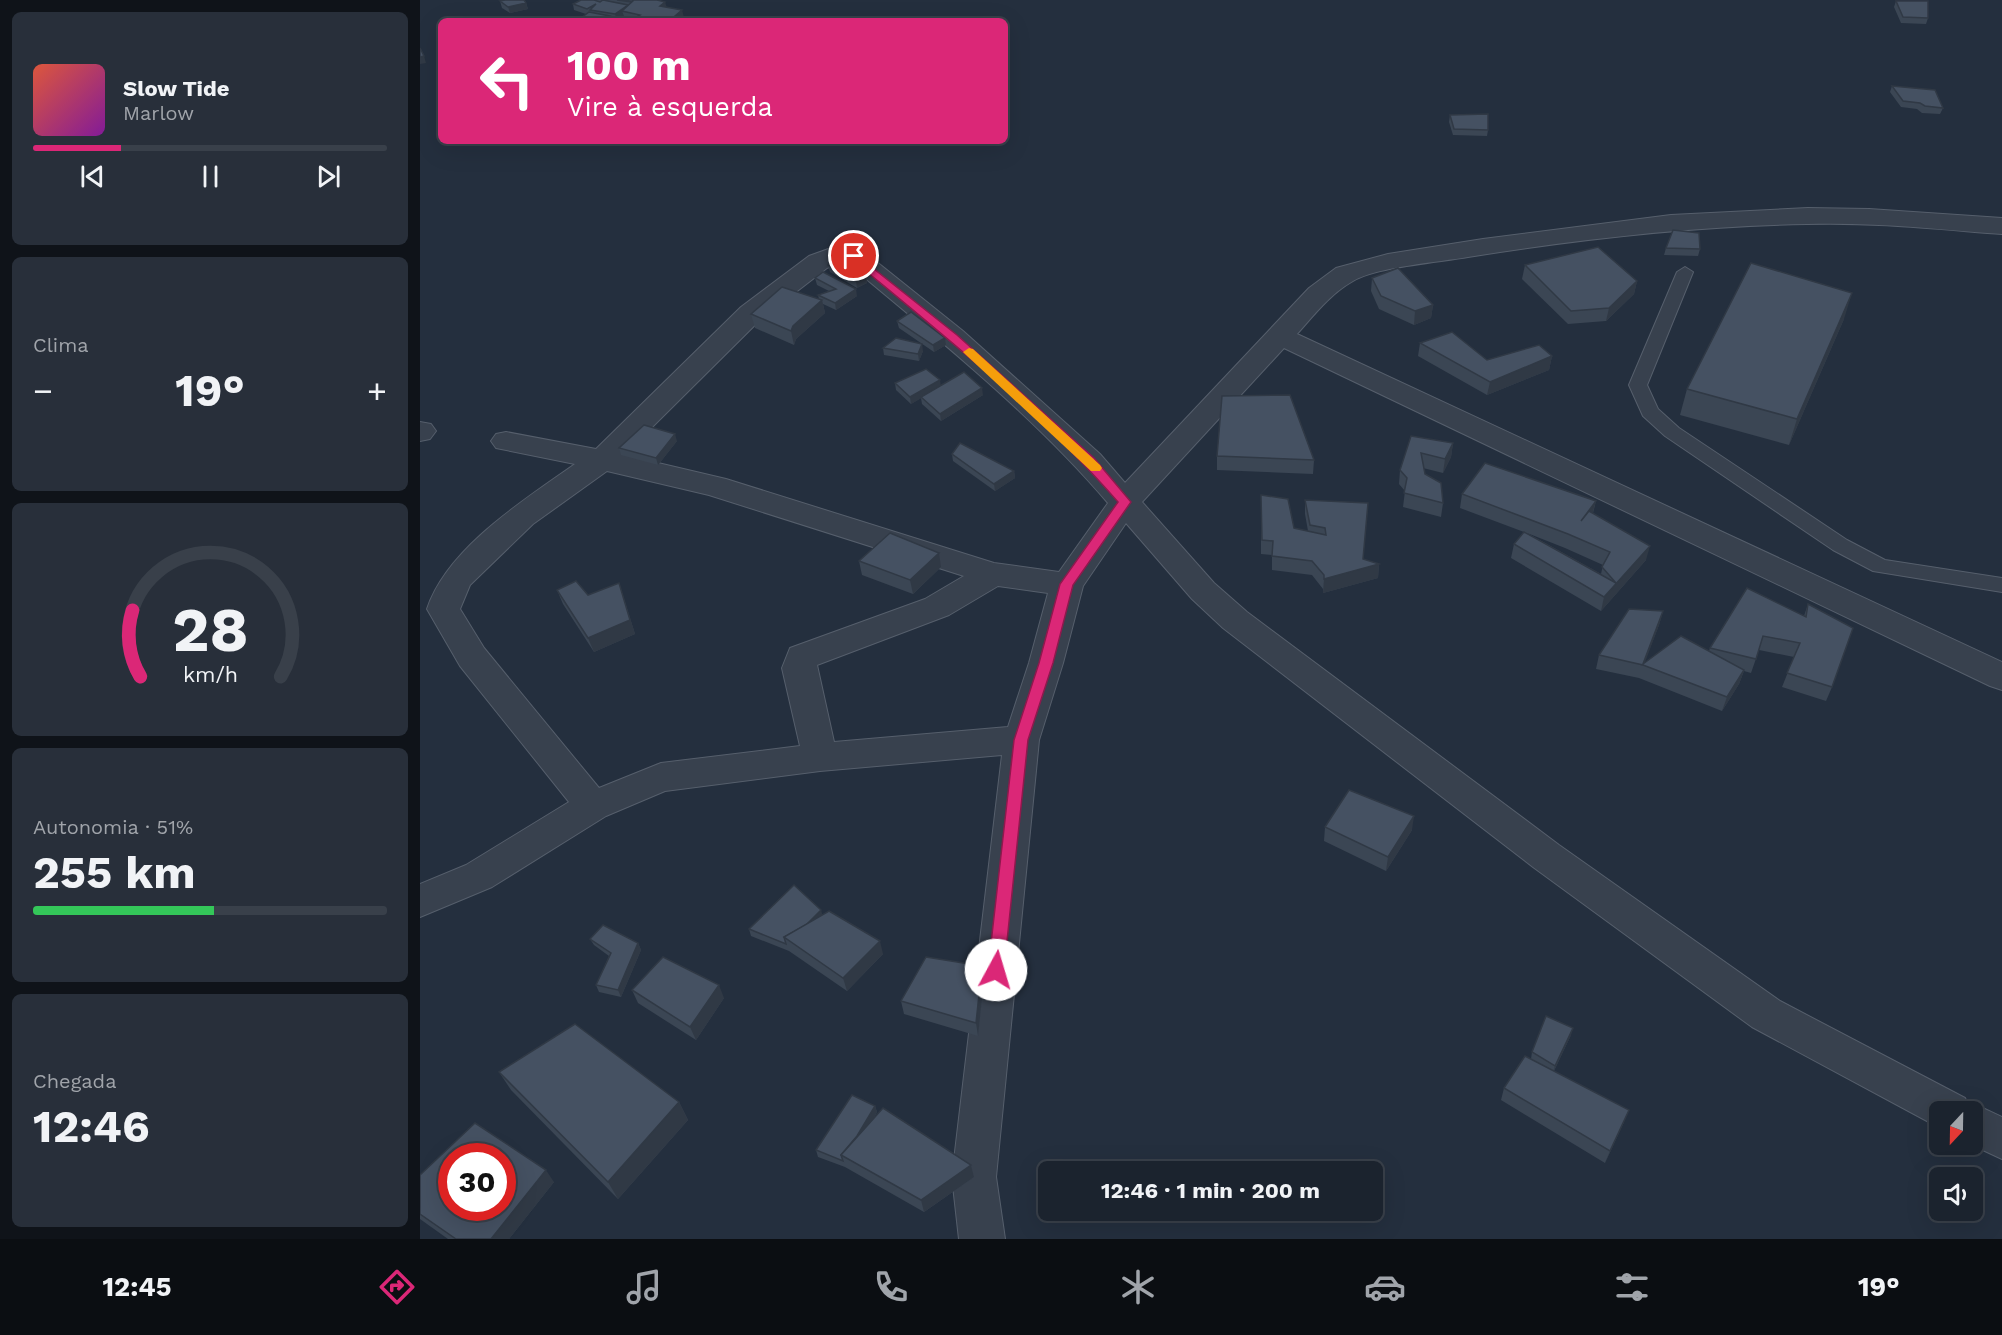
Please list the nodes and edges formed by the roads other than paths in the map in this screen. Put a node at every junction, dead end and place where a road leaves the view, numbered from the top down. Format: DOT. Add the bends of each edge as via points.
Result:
graph roads {
  1 [pos="2002,226"];
  2 [pos="1685,272"];
  3 [pos="1281,336"];
  4 [pos="506,441"];
  5 [pos="602,460"];
  6 [pos="1125,502"];
  7 [pos="993,574"];
  8 [pos="1067,584"];
  9 [pos="2002,585"];
  10 [pos="2002,677"];
  11 [pos="1021,740"];
  12 [pos="820,757"];
  13 [pos="593,806"];
  14 [pos="420,901"];
  15 [pos="1929,1101"];
  16 [pos="1983,1129"];
  17 [pos="2002,1139"];
  18 [pos="982,1239"];
  1 -- 3 [label="street" via="1808,216 1671,223 1483,247 1388,262 1345,274 1318,294"];
  2 -- 9 [label="lane" via="1638,385 1650,412 1672,432 1830,538 1880,566"];
  3 -- 6 [label="street"];
  3 -- 10 [label="street"];
  4 -- 5 [label="street"];
  5 -- 6 [label="street" via="751,314 818,262 834,255 854,256 1021,399 1089,461"];
  5 -- 7 [label="street" via="715,486"];
  5 -- 13 [label="street" via="522,517 458,576 443,609 472,657"];
  6 -- 8 [label="street"];
  6 -- 15 [label="street" via="1203,591 1235,620 1546,856 1766,1014"];
  7 -- 8 [label="street"];
  7 -- 12 [label="street" via="937,607 802,657 799,668"];
  8 -- 11 [label="street"];
  11 -- 12 [label="street"];
  11 -- 18 [label="street" via="974,1177"];
  12 -- 13 [label="street" via="661,777"];
  13 -- 14 [label="street" via="479,876"];
  16 -- 17 [label="street"];
}
